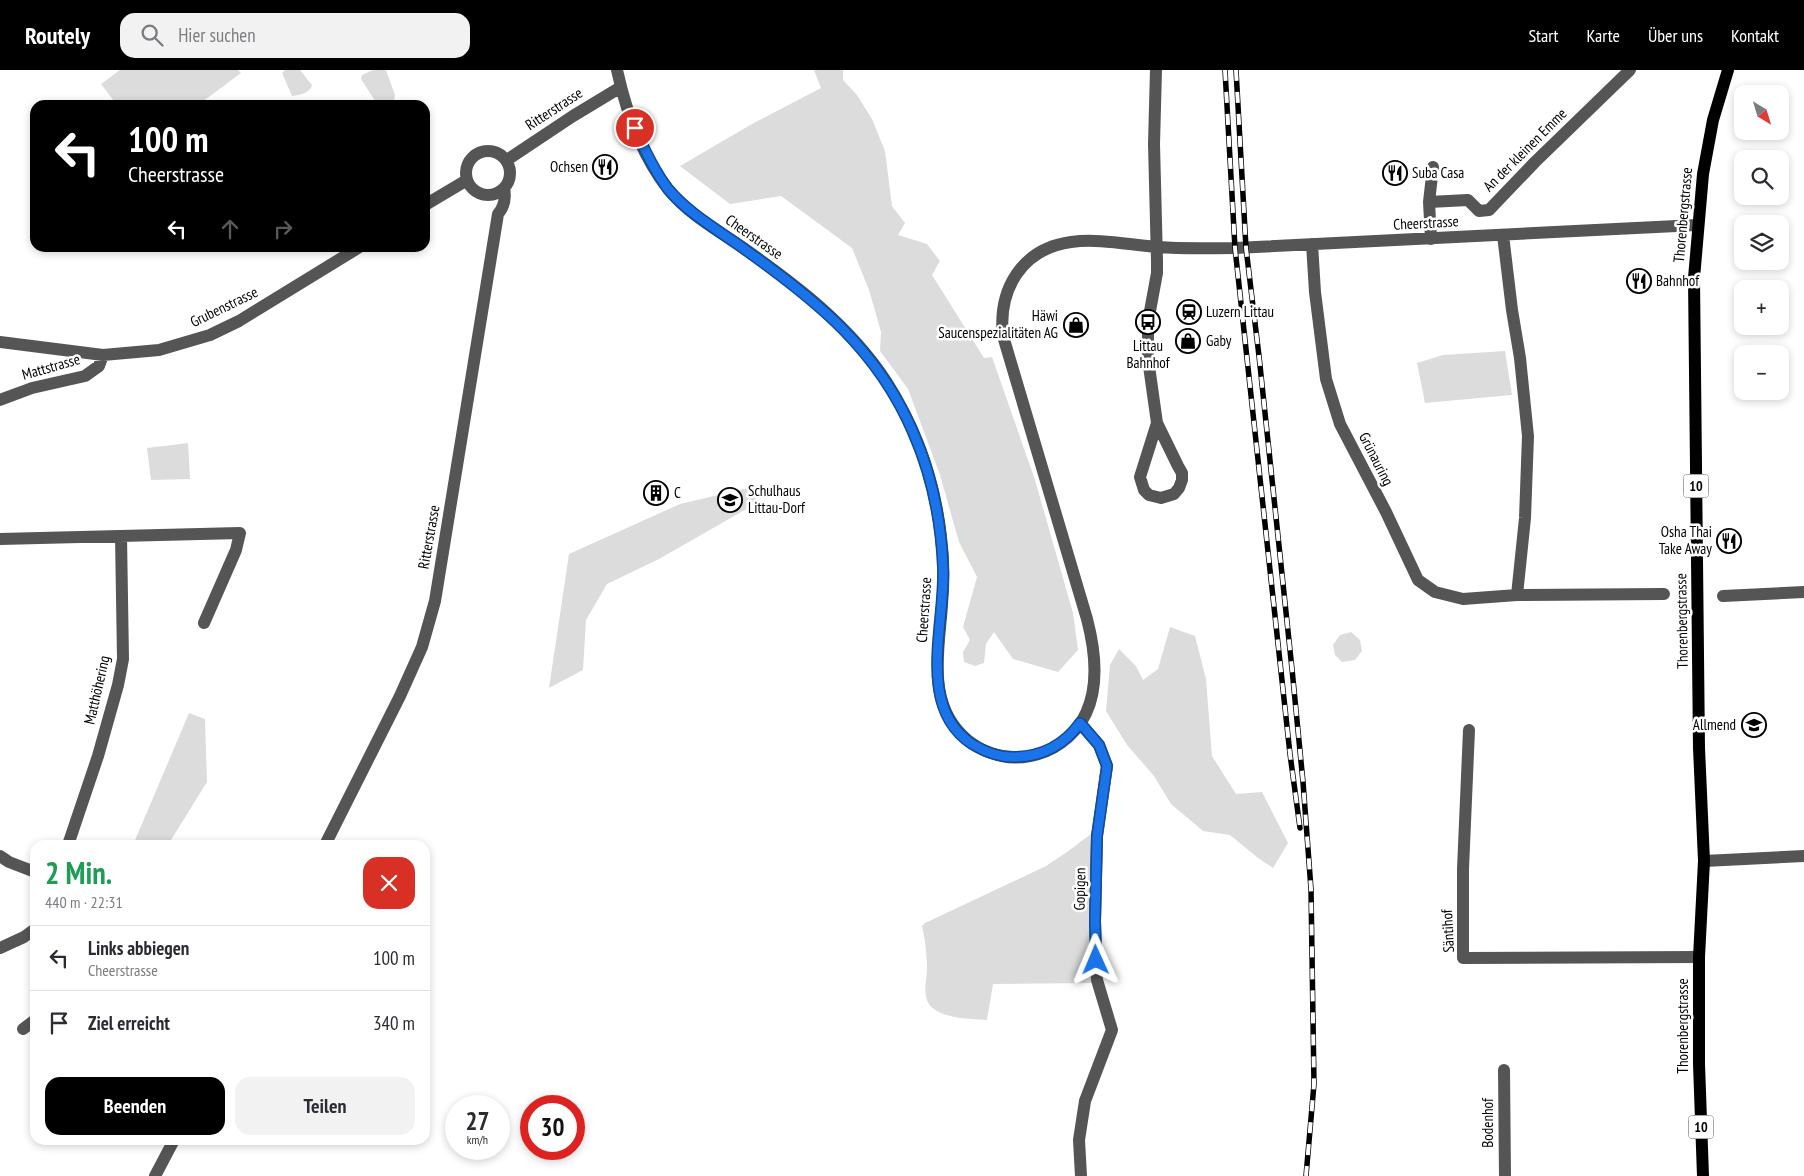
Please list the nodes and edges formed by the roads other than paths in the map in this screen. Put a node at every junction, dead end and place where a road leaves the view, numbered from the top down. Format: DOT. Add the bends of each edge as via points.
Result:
graph roads {
  1 [pos="617,70"];
  2 [pos="1156,70"];
  3 [pos="1630,70"];
  4 [pos="1728,70"];
  5 [pos="621,87"];
  6 [pos="506,160"];
  7 [pos="1433,166"];
  8 [pos="468,180"];
  9 [pos="504,188"];
  10 [pos="484,194"];
  11 [pos="430,202"];
  12 [pos="1429,202"];
  13 [pos="498,214"];
  14 [pos="1697,224"];
  15 [pos="1503,235"];
  16 [pos="1431,239"];
  17 [pos="1312,244"];
  18 [pos="1157,247"];
  19 [pos="352,252"];
  20 [pos="0,342"];
  21 [pos="103,355"];
  22 [pos="0,400"];
  23 [pos="1156,423"];
  24 [pos="120,536"];
  25 [pos="0,539"];
  26 [pos="1804,592"];
  27 [pos="1664,594"];
  28 [pos="1517,595"];
  29 [pos="1723,596"];
  30 [pos="204,623"];
  31 [pos="1080,723"];
  32 [pos="1469,730"];
  33 [pos="70,840"];
  34 [pos="328,840"];
  35 [pos="0,856"];
  36 [pos="1804,856"];
  37 [pos="1704,861"];
  38 [pos="30,870"];
  39 [pos="30,933"];
  40 [pos="0,948"];
  41 [pos="1699,957"];
  42 [pos="30,1024"];
  43 [pos="23,1029"];
  44 [pos="1504,1070"];
  45 [pos="171,1145"];
  46 [pos="155,1176"];
  47 [pos="1081,1176"];
  48 [pos="1505,1176"];
  49 [pos="1703,1176"];
  1 -- 5 [label="street, Cheerstrasse"];
  2 -- 18 [label="street"];
  3 -- 12 [label="street, An der kleinen Emme" via="1488,210 1480,211 1468,200"];
  4 -- 14 [label="main road, Thorenbergstrasse / 10" via="1712,120"];
  5 -- 6 [label="street, Ritterstrasse"];
  5 -- 31 [label="street, Cheerstrasse" via="646,153 672,193 699,218 775,271 838,322 883,378 906,417 928,474 938,519 943,571 938,680 944,707 954,726 976,746 994,755 1011,758 1031,756 1055,747 1068,738"];
  6 -- 8 [label="street" via="488,150 475,155 467,166"];
  6 -- 9 [label="street" via="510,172"];
  7 -- 12 [label="street"];
  8 -- 10 [label="street" via="471,187"];
  8 -- 11 [label="street"];
  9 -- 10 [label="street" via="495,194"];
  9 -- 13 [label="street, Ritterstrasse" via="504,208"];
  10 -- 13 [label="street"];
  12 -- 16 [label="street"];
  13 -- 34 [label="street, Ritterstrasse" via="435,601 422,647 404,688"];
  14 -- 15 [label="street, Cheerstrasse"];
  14 -- 37 [label="main road, Thorenbergstrasse / 10" via="1694,325 1699,748"];
  15 -- 16 [label="street, Cheerstrasse"];
  15 -- 28 [label="street" via="1528,436 1525,518"];
  16 -- 17 [label="street, Cheerstrasse"];
  17 -- 18 [label="street, Cheerstrasse" via="1235,248"];
  17 -- 28 [label="street, Grünauring" via="1326,379 1340,424 1418,580 1436,592 1463,599"];
  18 -- 23 [label="street" via="1157,273 1147,343"];
  18 -- 31 [label="street, Cheerstrasse" via="1085,241 1055,246 1035,256 1020,269 1007,291 1003,306 1005,346 1091,636 1094,688"];
  19 -- 21 [label="street, Grubenstrasse" via="255,312 210,335 159,350"];
  20 -- 21 [label="street, Grubenstrasse"];
  21 -- 22 [label="street, Mattstrasse" via="98,366 85,376 32,388"];
  23 -- 23 [label="street" via="1140,478 1149,495 1161,498 1174,494 1182,474"];
  24 -- 25 [label="street"];
  24 -- 30 [label="street" via="240,533 236,550"];
  24 -- 33 [label="street, Matthöhering" via="123,659 98,756"];
  26 -- 29 [label="street"];
  27 -- 28 [label="street, Grünauring"];
  31 -- 47 [label="street, Gopigen" via="1099,745 1107,766 1097,836 1095,921 1097,980 1112,1030 1085,1101 1079,1140"];
  32 -- 41 [label="street, Säntihof" via="1463,958"];
  35 -- 38 [label="street"];
  36 -- 37 [label="street"];
  37 -- 41 [label="main road, Thorenbergstrasse / 10"];
  39 -- 40 [label="street"];
  41 -- 49 [label="main road, Thorenbergstrasse / 10"];
  42 -- 43 [label="street"];
  44 -- 48 [label="street, Bodenhof"];
  45 -- 46 [label="street"];
}
